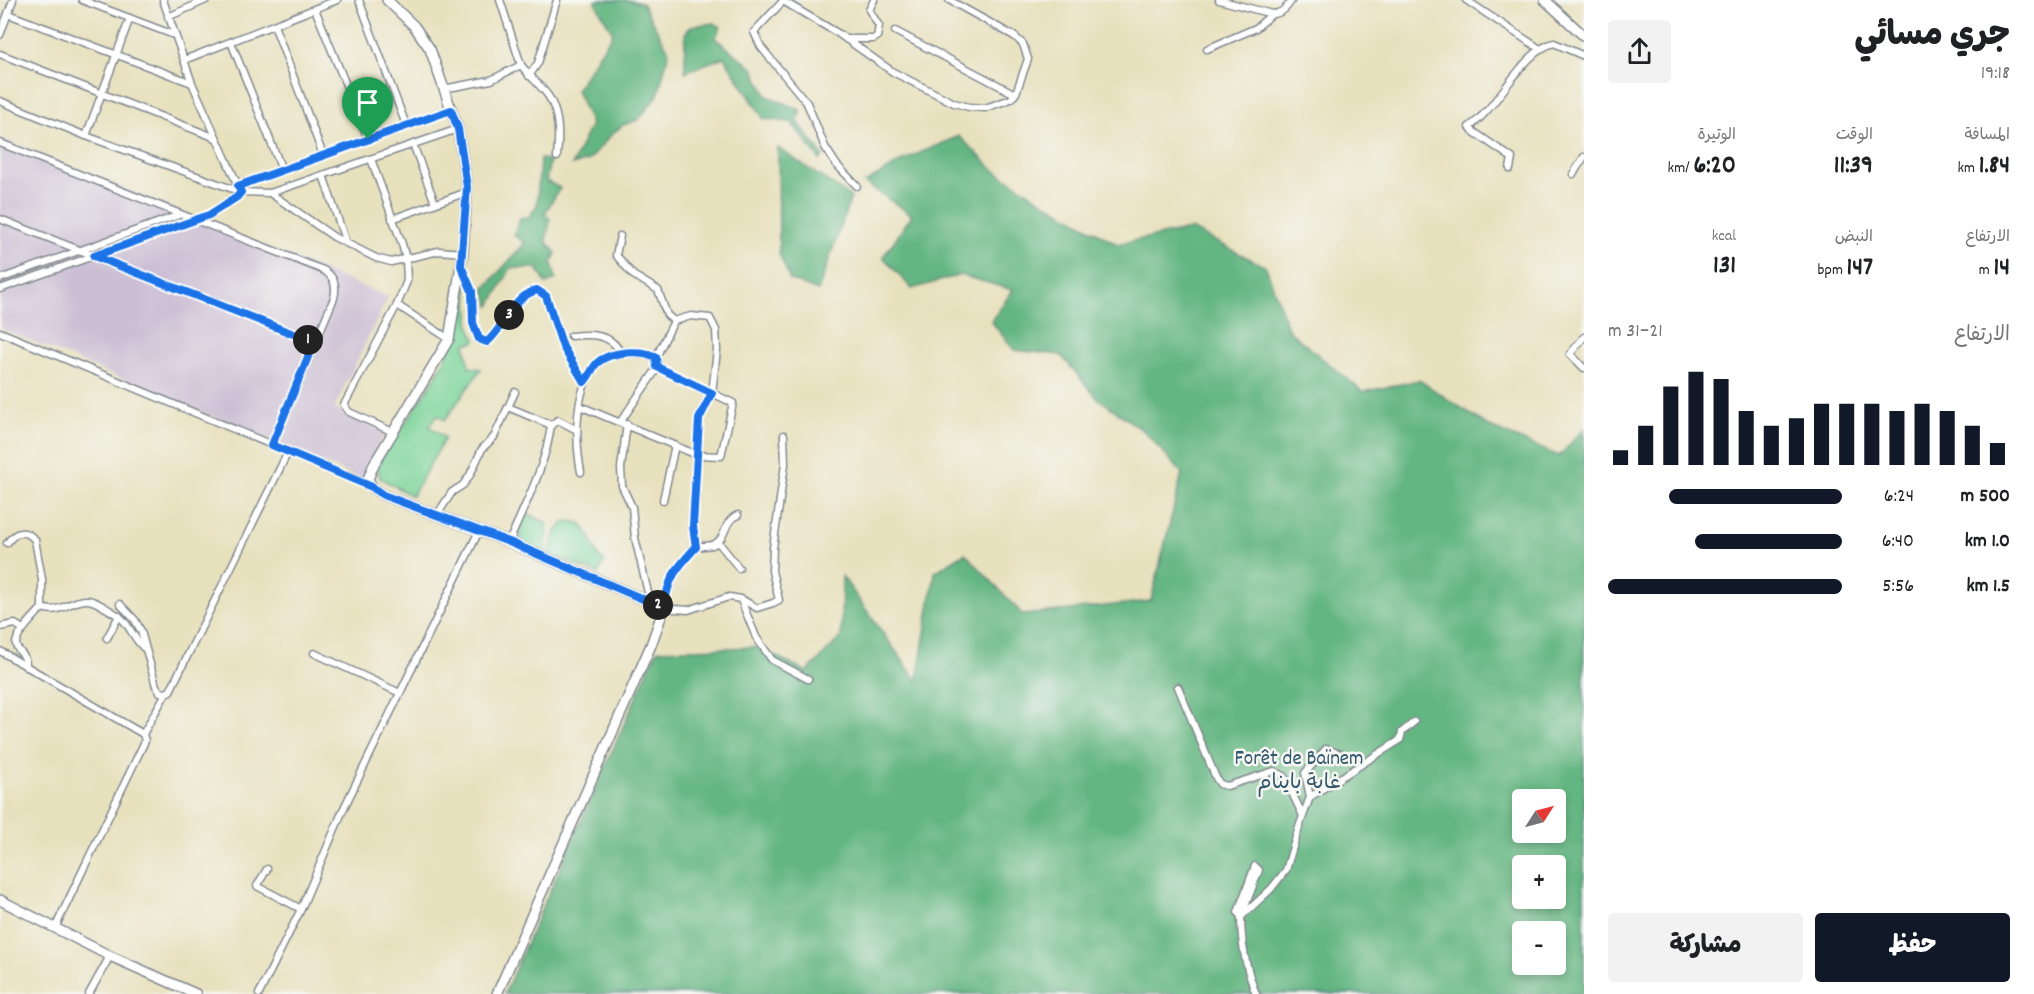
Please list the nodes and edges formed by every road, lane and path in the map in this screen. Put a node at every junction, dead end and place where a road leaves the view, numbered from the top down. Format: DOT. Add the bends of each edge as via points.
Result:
graph roads {
  1 [pos="14,0"];
  2 [pos="84,0"];
  3 [pos="163,0"];
  4 [pos="206,0"];
  5 [pos="337,0"];
  6 [pos="359,0"];
  7 [pos="387,0"];
  8 [pos="500,0"];
  9 [pos="557,0"];
  10 [pos="874,0"];
  11 [pos="949,0"];
  12 [pos="1219,0"];
  13 [pos="1293,0"];
  14 [pos="1466,0"];
  15 [pos="1545,0"];
  16 [pos="784,1"];
  17 [pos="315,9"];
  18 [pos="8,14"];
  19 [pos="1272,14"];
  20 [pos="168,16"];
  21 [pos="130,18"];
  22 [pos="274,25"];
  23 [pos="895,31"];
  24 [pos="0,35"];
  25 [pos="174,35"];
  26 [pos="1584,36"];
  27 [pos="846,39"];
  28 [pos="231,42"];
  29 [pos="1207,49"];
  30 [pos="1540,49"];
  31 [pos="0,54"];
  32 [pos="118,55"];
  33 [pos="1584,56"];
  34 [pos="184,60"];
  35 [pos="521,65"];
  36 [pos="529,76"];
  37 [pos="192,83"];
  38 [pos="443,89"];
  39 [pos="101,94"];
  40 [pos="1015,94"];
  41 [pos="0,101"];
  42 [pos="451,110"];
  43 [pos="406,125"];
  44 [pos="458,129"];
  45 [pos="86,136"];
  46 [pos="216,138"];
  47 [pos="368,139"];
  48 [pos="0,143"];
  49 [pos="413,144"];
  50 [pos="323,155"];
  51 [pos="557,157"];
  52 [pos="1584,157"];
  53 [pos="371,159"];
  54 [pos="1510,169"];
  55 [pos="282,170"];
  56 [pos="1573,174"];
  57 [pos="323,175"];
  58 [pos="857,186"];
  59 [pos="239,189"];
  60 [pos="467,192"];
  61 [pos="270,193"];
  62 [pos="435,203"];
  63 [pos="179,214"];
  64 [pos="0,219"];
  65 [pos="192,219"];
  66 [pos="392,219"];
  67 [pos="620,236"];
  68 [pos="346,243"];
  69 [pos="94,245"];
  70 [pos="80,251"];
  71 [pos="463,253"];
  72 [pos="91,255"];
  73 [pos="406,259"];
  74 [pos="37,266"];
  75 [pos="461,266"];
  76 [pos="34,277"];
  77 [pos="0,279"];
  78 [pos="0,289"];
  79 [pos="397,305"];
  80 [pos="674,321"];
  81 [pos="0,332"];
  82 [pos="571,336"];
  83 [pos="1584,337"];
  84 [pos="449,339"];
  85 [pos="314,342"];
  86 [pos="620,352"];
  87 [pos="656,357"];
  88 [pos="657,367"];
  89 [pos="1584,368"];
  90 [pos="584,382"];
  91 [pos="514,392"];
  92 [pos="712,393"];
  93 [pos="580,406"];
  94 [pos="508,407"];
  95 [pos="624,423"];
  96 [pos="551,424"];
  97 [pos="577,430"];
  98 [pos="393,432"];
  99 [pos="784,435"];
  100 [pos="272,445"];
  101 [pos="675,445"];
  102 [pos="288,452"];
  103 [pos="697,455"];
  104 [pos="581,472"];
  105 [pos="372,487"];
  106 [pos="663,500"];
  107 [pos="437,515"];
  108 [pos="738,515"];
  109 [pos="479,531"];
  110 [pos="509,542"];
  111 [pos="718,542"];
  112 [pos="7,543"];
  113 [pos="696,547"];
  114 [pos="739,568"];
  115 [pos="741,599"];
  116 [pos="650,601"];
  117 [pos="120,604"];
  118 [pos="42,608"];
  119 [pos="664,608"];
  120 [pos="119,616"];
  121 [pos="0,627"];
  122 [pos="23,629"];
  123 [pos="107,638"];
  124 [pos="146,649"];
  125 [pos="0,651"];
  126 [pos="314,653"];
  127 [pos="26,666"];
  128 [pos="808,679"];
  129 [pos="1178,687"];
  130 [pos="166,693"];
  131 [pos="400,693"];
  132 [pos="1413,722"];
  133 [pos="143,734"];
  134 [pos="1350,757"];
  135 [pos="1310,797"];
  136 [pos="1303,816"];
  137 [pos="267,869"];
  138 [pos="0,900"];
  139 [pos="301,909"];
  140 [pos="1241,917"];
  141 [pos="55,928"];
  142 [pos="110,956"];
  143 [pos="88,994"];
  144 [pos="196,994"];
  145 [pos="259,994"];
  146 [pos="497,994"];
  147 [pos="1257,994"];
  1 -- 18 [label="street"];
  2 -- 21 [label="street"];
  3 -- 20 [label="street"];
  4 -- 20 [label="street"];
  5 -- 17 [label="street"];
  6 -- 43 [label="street"];
  7 -- 38 [label="street" via="414,26 430,49"];
  8 -- 35 [label="street"];
  9 -- 36 [label="street" via="538,63"];
  10 -- 27 [label="street" via="868,10 879,26 877,37"];
  11 -- 40 [label="street" via="1023,44 1029,59"];
  12 -- 19 [label="street"];
  13 -- 19 [label="street" via="1278,14"];
  14 -- 30 [label="street"];
  15 -- 26 [label="street"];
  16 -- 27 [label="street"];
  16 -- 58 [label="street" via="754,32 761,47 807,103 836,165"];
  17 -- 22 [label="street"];
  17 -- 47 [label="street"];
  18 -- 24 [label="street"];
  18 -- 32 [label="street"];
  19 -- 29 [label="street" via="1256,28"];
  20 -- 25 [label="street"];
  21 -- 25 [label="street"];
  21 -- 32 [label="street"];
  22 -- 28 [label="street"];
  22 -- 50 [label="street"];
  23 -- 40 [label="street"];
  25 -- 34 [label="street"];
  27 -- 40 [label="street" via="893,72 954,103 985,108"];
  28 -- 34 [label="street"];
  28 -- 55 [label="street"];
  30 -- 33 [label="street" via="1558,44"];
  30 -- 54 [label="street" via="1469,127 1512,159"];
  31 -- 39 [label="street"];
  32 -- 37 [label="street"];
  32 -- 39 [label="street"];
  34 -- 37 [label="street"];
  35 -- 36 [label="street"];
  35 -- 38 [label="street" via="491,80"];
  36 -- 51 [label="street" via="548,96 554,109 559,129"];
  37 -- 46 [label="street"];
  38 -- 42 [label="street"];
  39 -- 45 [label="street"];
  39 -- 46 [label="street"];
  41 -- 45 [label="street"];
  42 -- 43 [label="street"];
  42 -- 44 [label="street"];
  43 -- 47 [label="street"];
  44 -- 49 [label="street"];
  44 -- 60 [label="street"];
  45 -- 59 [label="street"];
  46 -- 59 [label="street"];
  47 -- 50 [label="street"];
  48 -- 63 [label="street"];
  49 -- 53 [label="street"];
  49 -- 62 [label="street"];
  50 -- 55 [label="street"];
  52 -- 56 [label="street"];
  53 -- 57 [label="street"];
  53 -- 66 [label="street"];
  55 -- 59 [label="street"];
  57 -- 61 [label="street"];
  57 -- 68 [label="street"];
  59 -- 61 [label="street"];
  59 -- 65 [label="street" via="237,197 209,215"];
  60 -- 62 [label="street"];
  60 -- 71 [label="street"];
  61 -- 68 [label="street"];
  62 -- 66 [label="street"];
  63 -- 65 [label="street"];
  63 -- 69 [label="street"];
  64 -- 70 [label="street"];
  65 -- 72 [label="street"];
  65 -- 85 [label="street" via="330,274 334,298"];
  66 -- 73 [label="street"];
  67 -- 80 [label="street" via="616,255 633,275 658,290 667,315"];
  68 -- 73 [label="street" via="376,258 391,262"];
  69 -- 70 [label="street"];
  69 -- 72 [label="street"];
  70 -- 72 [label="street"];
  70 -- 74 [label="street"];
  71 -- 73 [label="street" via="439,251"];
  71 -- 75 [label="street"];
  72 -- 76 [label="street"];
  72 -- 85 [label="street"];
  73 -- 79 [label="street" via="407,281"];
  74 -- 76 [label="street"];
  74 -- 77 [label="street"];
  75 -- 84 [label="street"];
  75 -- 90 [label="street" via="472,291 473,323 479,339 487,342 520,300 537,290 546,296 563,347"];
  76 -- 78 [label="street"];
  79 -- 84 [label="street"];
  79 -- 98 [label="street" via="344,403 349,412"];
  80 -- 87 [label="street"];
  80 -- 92 [label="street" via="691,316 710,318 716,330 717,350"];
  81 -- 100 [label="street"];
  82 -- 86 [label="street" via="589,334 606,338"];
  83 -- 89 [label="street" via="1570,354"];
  84 -- 98 [label="street"];
  85 -- 100 [label="street"];
  86 -- 87 [label="street"];
  86 -- 90 [label="street" via="603,358"];
  87 -- 88 [label="street"];
  88 -- 92 [label="street"];
  88 -- 95 [label="street"];
  90 -- 93 [label="street"];
  91 -- 94 [label="street"];
  92 -- 103 [label="street" via="699,419"];
  92 -- 103 [label="street" via="733,403 721,456"];
  93 -- 95 [label="street"];
  93 -- 97 [label="street"];
  94 -- 96 [label="street"];
  94 -- 107 [label="street" via="470,475 452,492"];
  95 -- 101 [label="street"];
  95 -- 116 [label="street" via="622,486 632,507"];
  96 -- 97 [label="street" via="558,420"];
  96 -- 110 [label="street" via="549,443"];
  97 -- 104 [label="street"];
  98 -- 105 [label="street" via="368,479"];
  99 -- 115 [label="street" via="785,464 772,571 779,600 757,608"];
  100 -- 102 [label="street"];
  101 -- 103 [label="street"];
  101 -- 106 [label="street"];
  102 -- 105 [label="street"];
  102 -- 130 [label="street"];
  103 -- 113 [label="street" via="693,526"];
  105 -- 107 [label="street"];
  107 -- 109 [label="street"];
  108 -- 111 [label="street" via="729,521"];
  109 -- 110 [label="street"];
  109 -- 131 [label="street"];
  110 -- 116 [label="street"];
  111 -- 113 [label="street"];
  111 -- 114 [label="street"];
  112 -- 118 [label="street" via="23,532 34,540 42,579"];
  113 -- 119 [label="street" via="673,574"];
  115 -- 119 [label="street" via="729,597 688,610"];
  115 -- 128 [label="street" via="756,637 772,660"];
  116 -- 119 [label="street"];
  117 -- 124 [label="street" via="135,620"];
  118 -- 120 [label="street" via="50,612 91,600"];
  118 -- 122 [label="street"];
  119 -- 146 [label="street"];
  120 -- 123 [label="street"];
  120 -- 124 [label="street"];
  121 -- 122 [label="street" via="15,624"];
  122 -- 127 [label="street" via="16,646 25,657"];
  124 -- 130 [label="street" via="156,686 160,693"];
  125 -- 127 [label="street"];
  126 -- 131 [label="street"];
  127 -- 133 [label="street"];
  129 -- 136 [label="street" via="1221,784 1227,786 1274,771 1284,776"];
  130 -- 133 [label="street"];
  131 -- 139 [label="street" via="343,810"];
  132 -- 135 [label="street" via="1402,732 1400,740"];
  133 -- 141 [label="street" via="145,741"];
  134 -- 135 [label="street" via="1326,749 1305,773"];
  135 -- 136 [label="street"];
  136 -- 140 [label="street" via="1286,870"];
  137 -- 139 [label="street" via="258,885"];
  138 -- 141 [label="street"];
  139 -- 145 [label="street"];
  140 -- 140 [label="street" via="1259,870 1255,866 1238,912"];
  140 -- 147 [label="street" via="1241,943"];
  141 -- 142 [label="street"];
  142 -- 143 [label="street"];
  142 -- 144 [label="street"];
}
